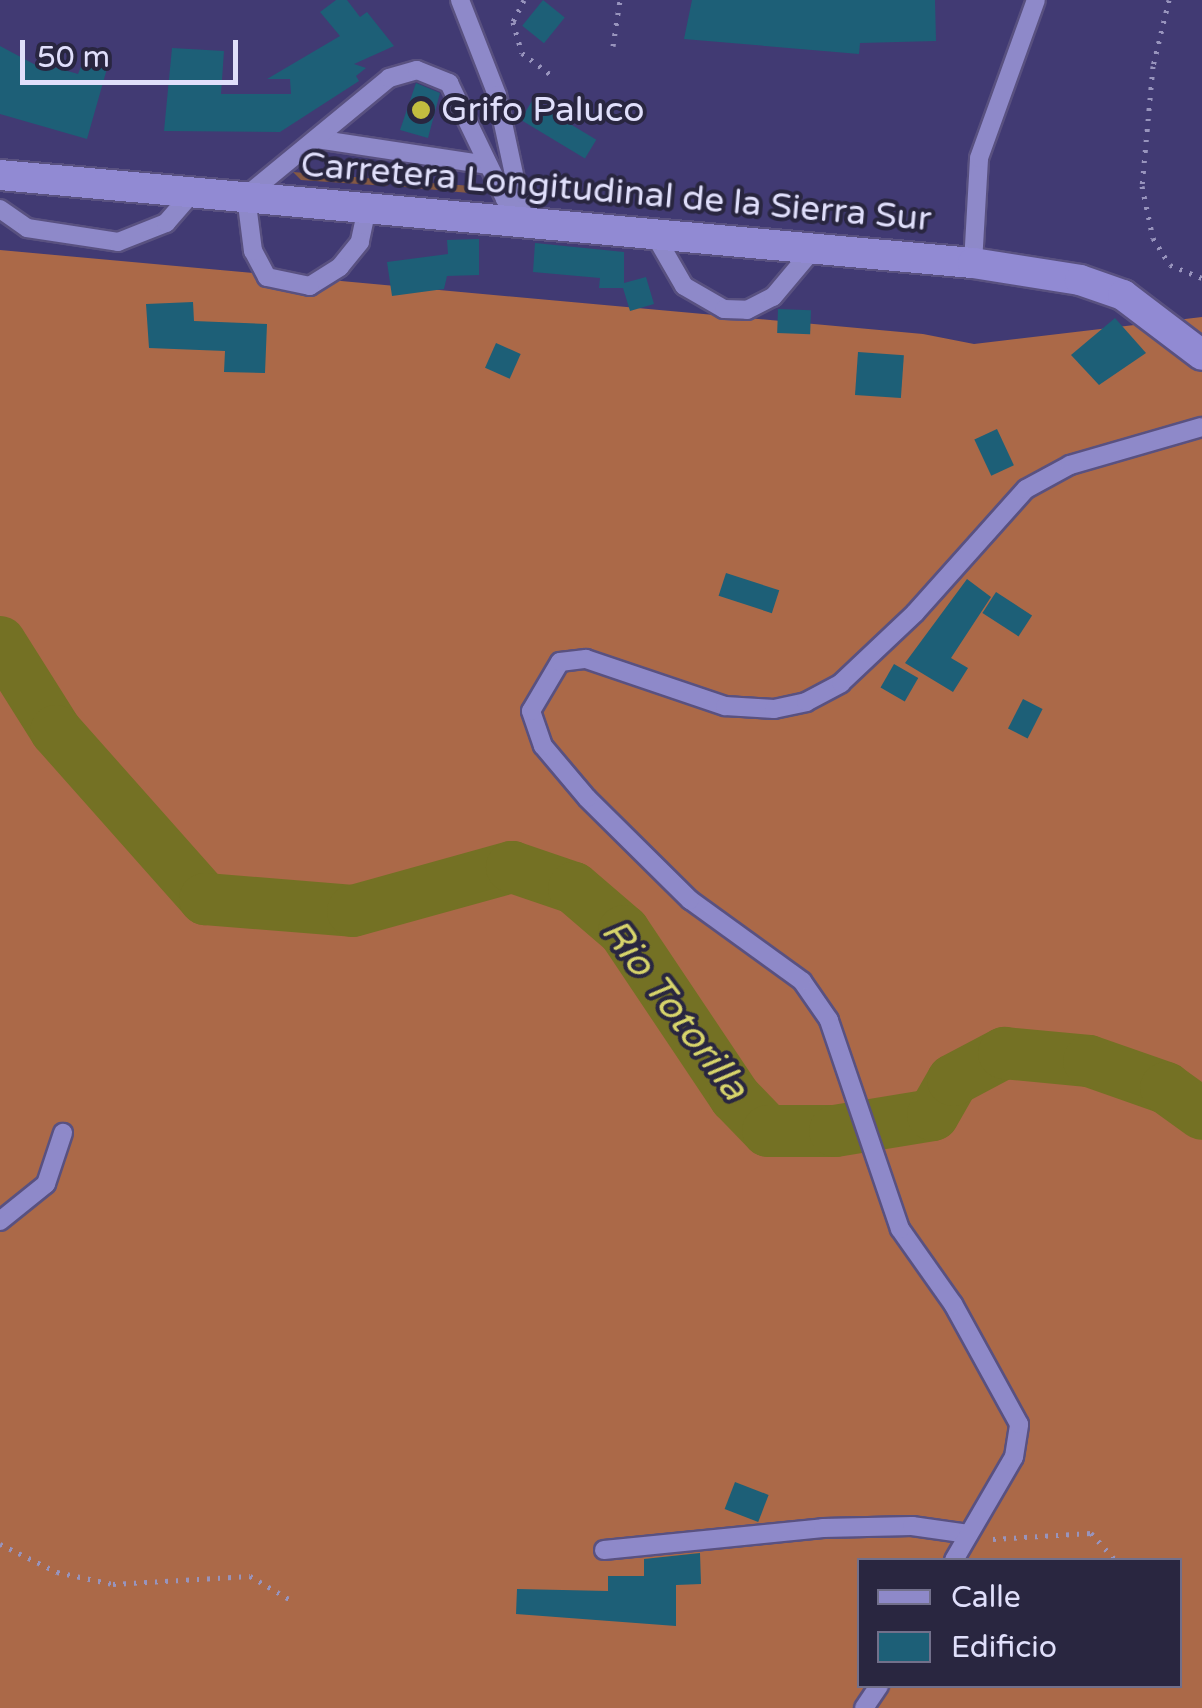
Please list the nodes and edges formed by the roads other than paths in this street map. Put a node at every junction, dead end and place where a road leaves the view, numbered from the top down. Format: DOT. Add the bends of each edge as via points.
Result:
graph roads {
  1 [pos="460,0"];
  2 [pos="1036,0"];
  3 [pos="316,139"];
  4 [pos="488,165"];
  5 [pos="0,175"];
  6 [pos="193,192"];
  7 [pos="246,196"];
  8 [pos="366,208"];
  9 [pos="0,209"];
  10 [pos="524,222"];
  11 [pos="653,232"];
  12 [pos="815,247"];
  13 [pos="973,263"];
  14 [pos="1202,355"];
  15 [pos="1202,426"];
  16 [pos="63,1133"];
  17 [pos="0,1221"];
  18 [pos="968,1534"];
  19 [pos="604,1550"];
  20 [pos="955,1558"];
  1 -- 10 [label="street" via="497,94"];
  2 -- 13 [label="street" via="978,158"];
  3 -- 4 [label="street"];
  3 -- 4 [label="street" via="389,78 417,70 449,84"];
  3 -- 7 [label="street"];
  4 -- 10 [label="street"];
  5 -- 6 [label="highway, Carretera Longitudinal de la Sierra Sur"];
  6 -- 7 [label="highway, Carretera Longitudinal de la Sierra Sur"];
  6 -- 9 [label="street" via="166,222 118,242 27,228"];
  7 -- 8 [label="highway, Carretera Longitudinal de la Sierra Sur"];
  7 -- 8 [label="street" via="253,251 267,277 298,288 340,268 360,242"];
  8 -- 10 [label="highway, Carretera Longitudinal de la Sierra Sur"];
  10 -- 11 [label="highway, Carretera Longitudinal de la Sierra Sur"];
  11 -- 12 [label="highway, Carretera Longitudinal de la Sierra Sur"];
  11 -- 12 [label="street" via="684,286 724,308 747,310 773,298"];
  12 -- 13 [label="highway, Carretera Longitudinal de la Sierra Sur"];
  13 -- 14 [label="highway, Carretera Longitudinal de la Sierra Sur" via="1080,280 1123,294"];
  15 -- 18 [label="street" via="1070,466 1026,489 915,613 841,683 806,702 774,709 725,706 586,659 560,662 544,679 531,711 536,733 561,771 690,900 802,981 829,1020 900,1228 954,1304 1019,1424 1014,1457"];
  16 -- 17 [label="street" via="46,1184"];
  18 -- 19 [label="street" via="912,1526 823,1528"];
  18 -- 20 [label="street"];
}
